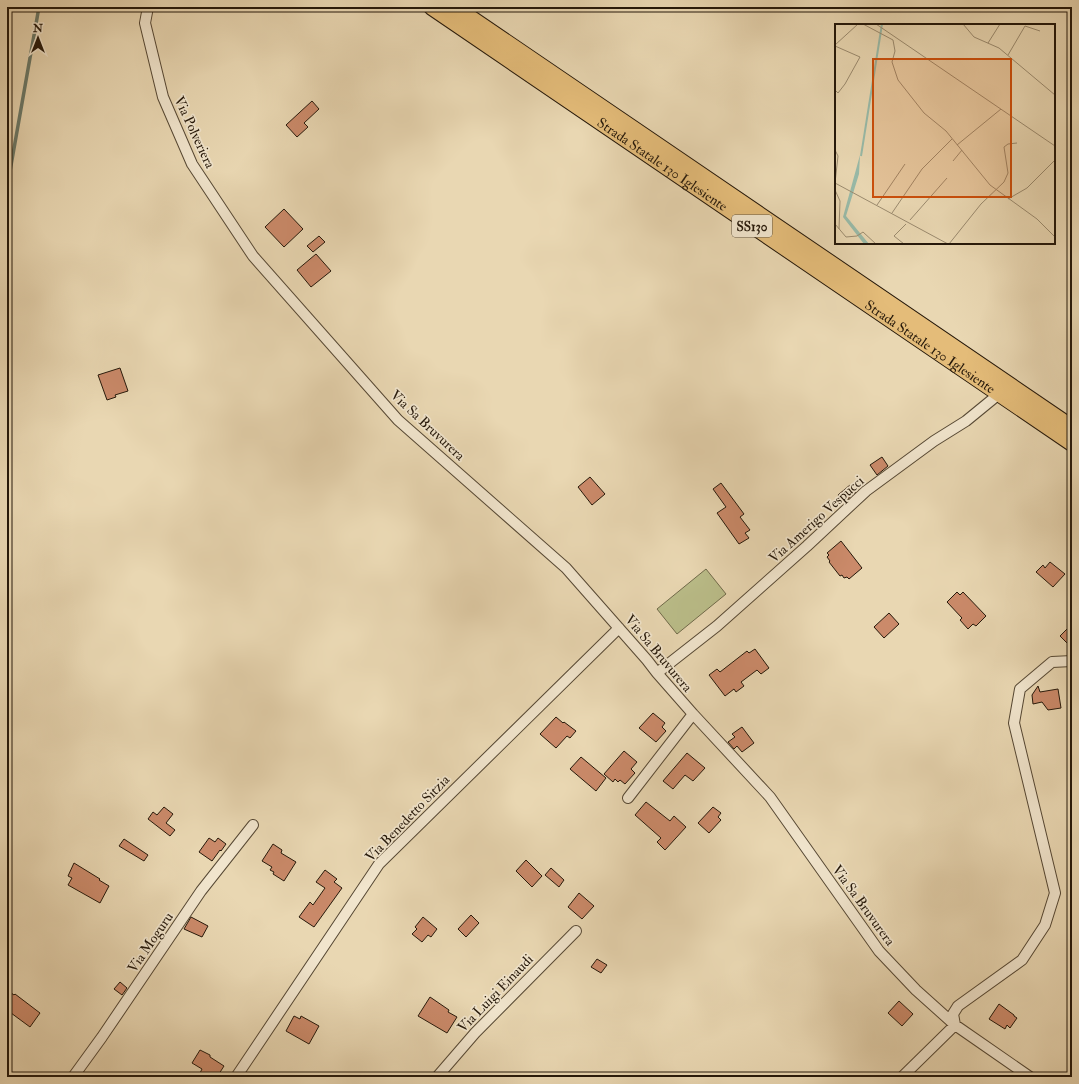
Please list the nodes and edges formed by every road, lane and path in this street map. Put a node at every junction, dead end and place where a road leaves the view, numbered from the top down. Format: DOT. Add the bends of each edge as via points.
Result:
graph roads {
  1 [pos="148,7"];
  2 [pos="426,7"];
  3 [pos="432,7"];
  4 [pos="454,15"];
  5 [pos="254,256"];
  6 [pos="999,394"];
  7 [pos="1072,428"];
  8 [pos="1072,444"];
  9 [pos="619,628"];
  10 [pos="1072,661"];
  11 [pos="657,673"];
  12 [pos="693,714"];
  13 [pos="628,798"];
  14 [pos="253,825"];
  15 [pos="576,930"];
  16 [pos="955,1025"];
  17 [pos="73,1077"];
  18 [pos="236,1077"];
  19 [pos="437,1077"];
  20 [pos="902,1077"];
  21 [pos="1030,1077"];
  1 -- 5 [label="street, Via Polveriera" via="145,23 164,96 189,157"];
  2 -- 4 [label="main road"];
  3 -- 4 [label="main road, Strada Statale 130 Iglesiente / SS130"];
  4 -- 6 [label="main road, Strada Statale 130 Iglesiente / SS130"];
  4 -- 7 [label="main road, Strada Statale 130 Iglesiente / SS130"];
  5 -- 9 [label="street, Via Sa Bruvurera" via="398,420 566,568"];
  6 -- 8 [label="main road, Strada Statale 130 Iglesiente / SS130"];
  6 -- 11 [label="street, Via Amerigo Vespucci" via="966,421 866,491 717,626"];
  9 -- 11 [label="street, Via Sa Bruvurera"];
  9 -- 18 [label="street, Via Benedetto Sitzia" via="379,864"];
  10 -- 16 [label="street" via="1052,662 1020,689 1014,723 1055,894 1045,925 1022,960 958,1006 953,1014"];
  11 -- 12 [label="street, Via Sa Bruvurera"];
  12 -- 13 [label="street"];
  12 -- 16 [label="street, Via Sa Bruvurera" via="770,797 879,951 916,990"];
  14 -- 17 [label="street, Via Moguru" via="201,891"];
  15 -- 19 [label="street, Via Luigi Einaudi" via="475,1033"];
  16 -- 20 [label="street"];
  16 -- 21 [label="street, Via Sa Bruvurera"];
}
